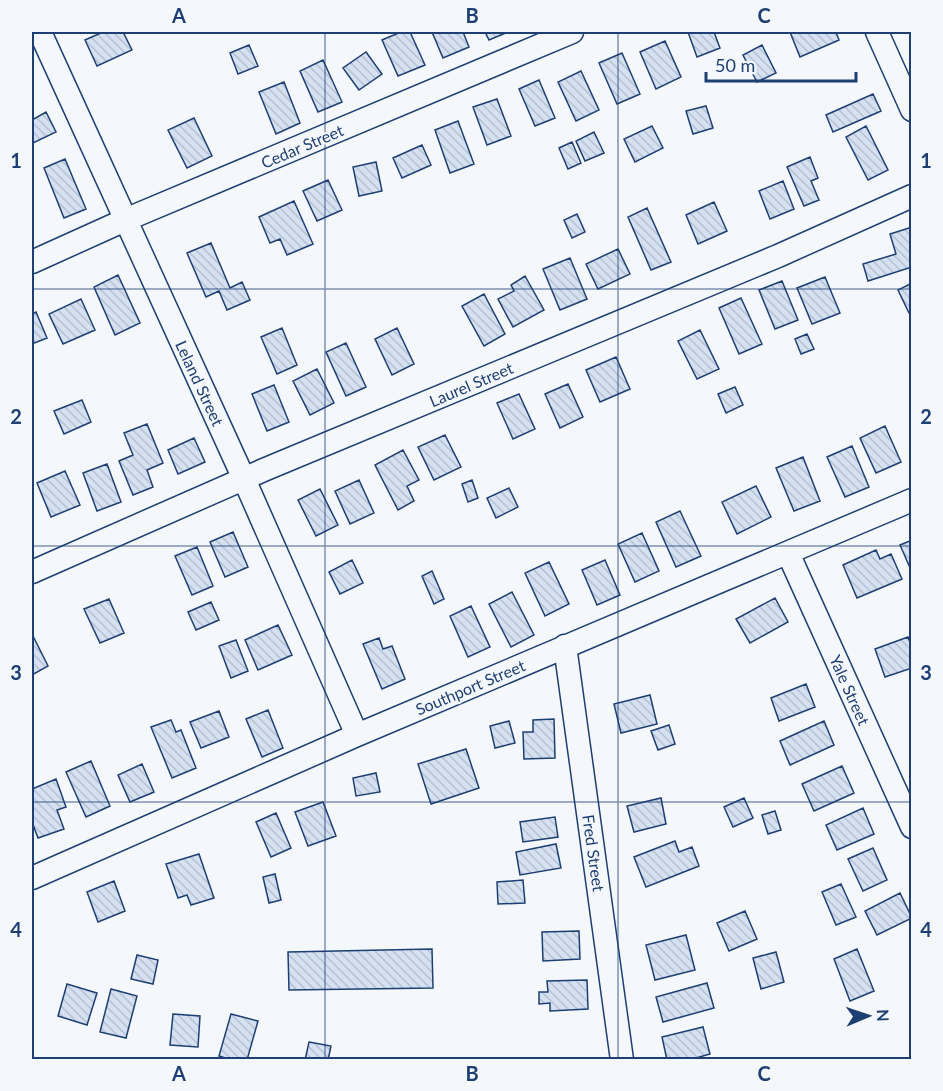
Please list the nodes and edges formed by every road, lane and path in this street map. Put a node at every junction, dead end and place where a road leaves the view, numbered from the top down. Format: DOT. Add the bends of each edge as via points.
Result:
graph roads {
  1 [pos="40,32"];
  2 [pos="572,32"];
  3 [pos="877,32"];
  4 [pos="912,110"];
  5 [pos="912,196"];
  6 [pos="125,220"];
  7 [pos="32,262"];
  8 [pos="244,479"];
  9 [pos="912,500"];
  10 [pos="788,553"];
  11 [pos="32,572"];
  12 [pos="566,646"];
  13 [pos="357,735"];
  14 [pos="912,827"];
  15 [pos="32,878"];
  16 [pos="622,1059"];
  1 -- 6 [label="street, Leland Street"];
  2 -- 6 [label="street, Cedar Street"];
  3 -- 4 [label="street"];
  5 -- 8 [label="street, Laurel Street"];
  6 -- 7 [label="street, Cedar Street"];
  6 -- 8 [label="street, Leland Street"];
  8 -- 11 [label="street, Laurel Street"];
  8 -- 13 [label="street, Leland Street"];
  9 -- 10 [label="street, Southport Street"];
  10 -- 12 [label="street, Southport Street"];
  10 -- 14 [label="street, Yale Street"];
  12 -- 13 [label="street, Southport Street"];
  12 -- 16 [label="street, Fred Street"];
  13 -- 15 [label="street, Southport Street"];
}
